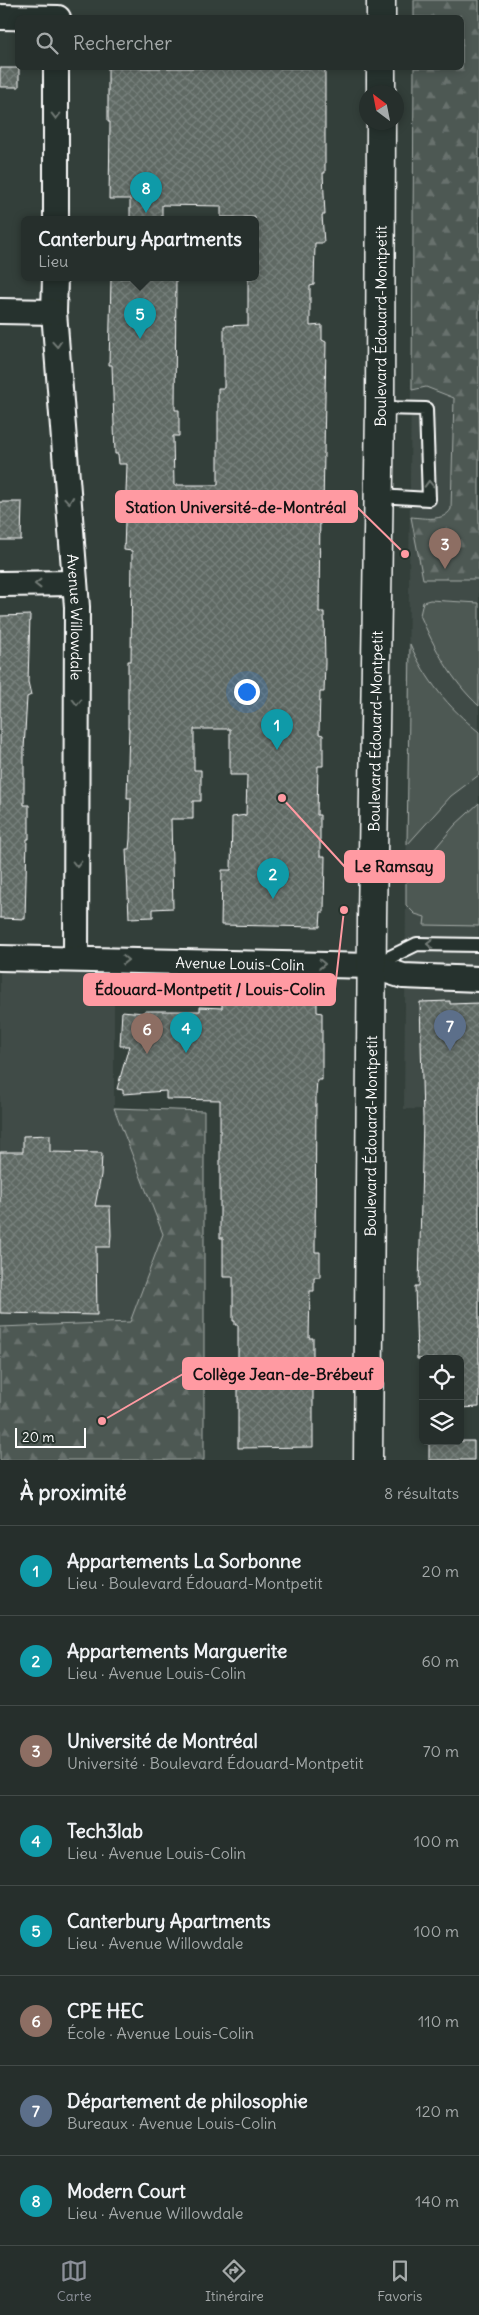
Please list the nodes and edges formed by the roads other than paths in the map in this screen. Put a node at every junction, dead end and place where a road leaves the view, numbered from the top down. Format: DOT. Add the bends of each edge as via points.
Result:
graph roads {
  1 [pos="56,0"];
  2 [pos="381,0"];
  3 [pos="57,15"];
  4 [pos="381,15"];
  5 [pos="0,17"];
  6 [pos="15,17"];
  7 [pos="56,70"];
  8 [pos="381,70"];
  9 [pos="381,85"];
  10 [pos="381,130"];
  11 [pos="56,216"];
  12 [pos="55,281"];
  13 [pos="0,311"];
  14 [pos="54,312"];
  15 [pos="380,408"];
  16 [pos="378,496"];
  17 [pos="75,583"];
  18 [pos="0,584"];
  19 [pos="479,945"];
  20 [pos="0,958"];
  21 [pos="76,958"];
  22 [pos="372,966"];
  23 [pos="479,979"];
  24 [pos="368,1460"];
  1 -- 3 [label="street"];
  2 -- 4 [label="street"];
  5 -- 6 [label="street"];
  7 -- 11 [label="street, one-way"];
  8 -- 9 [label="street"];
  10 -- 15 [label="street, Boulevard Édouard-Montpetit"];
  12 -- 14 [label="street, Avenue Willowdale"];
  13 -- 14 [label="street"];
  14 -- 17 [label="street, Avenue Willowdale, one-way"];
  15 -- 16 [label="street, Boulevard Édouard-Montpetit"];
  16 -- 15 [label="lane, one-way" via="429,499 426,409"];
  16 -- 22 [label="street, Boulevard Édouard-Montpetit"];
  17 -- 18 [label="street, one-way"];
  17 -- 21 [label="street, Avenue Willowdale, one-way"];
  19 -- 22 [label="lane, one-way" via="417,944"];
  20 -- 21 [label="street, Avenue Louis-Colin"];
  21 -- 22 [label="street, Avenue Louis-Colin, one-way"];
  22 -- 23 [label="street, Avenue Louis-Colin" via="403,976"];
  22 -- 24 [label="street, Boulevard Édouard-Montpetit"];
}
